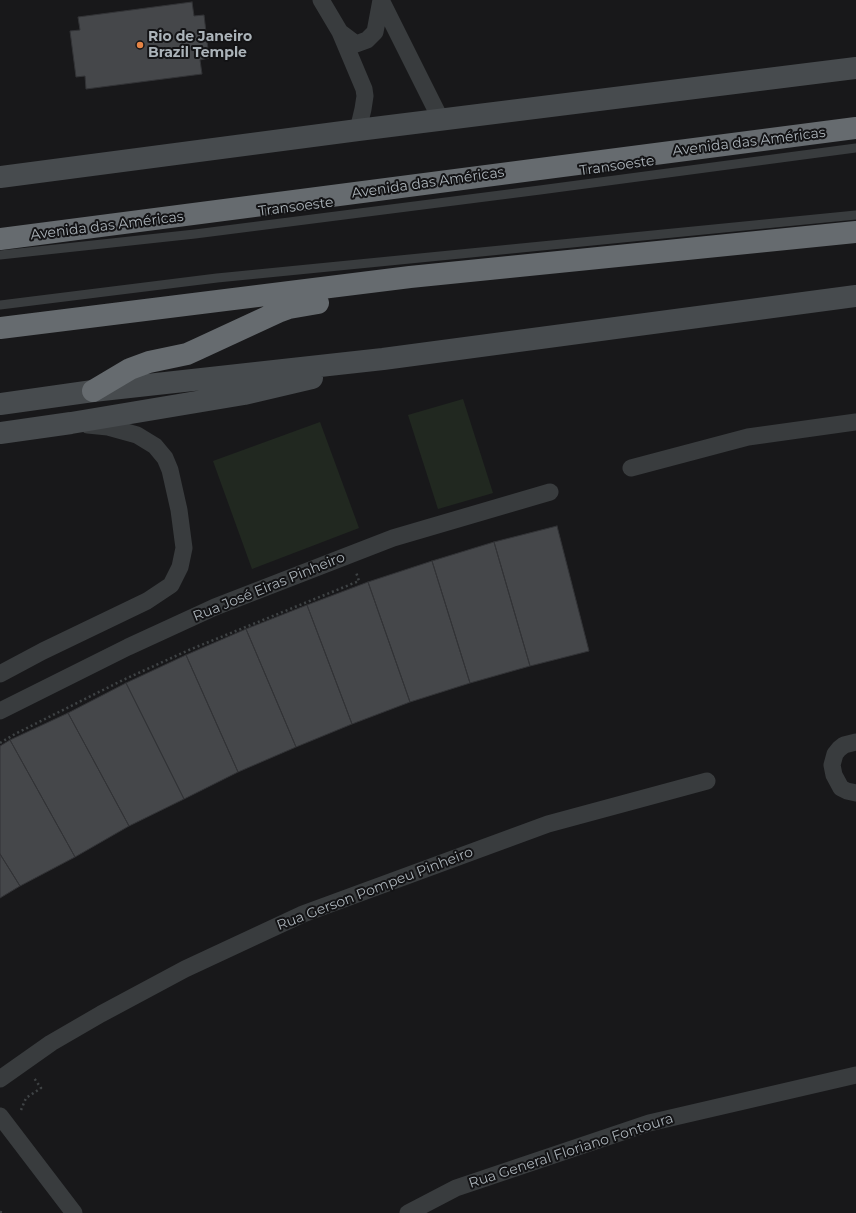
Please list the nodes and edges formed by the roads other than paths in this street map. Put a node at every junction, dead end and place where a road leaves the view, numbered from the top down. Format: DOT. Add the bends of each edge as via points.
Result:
graph roads {
  1 [pos="321,0"];
  2 [pos="381,0"];
  3 [pos="340,32"];
  4 [pos="856,68"];
  5 [pos="441,120"];
  6 [pos="856,128"];
  7 [pos="358,130"];
  8 [pos="856,148"];
  9 [pos="0,177"];
  10 [pos="856,215"];
  11 [pos="856,232"];
  12 [pos="0,239"];
  13 [pos="0,255"];
  14 [pos="410,277"];
  15 [pos="856,296"];
  16 [pos="0,305"];
  17 [pos="0,328"];
  18 [pos="384,359"];
  19 [pos="93,391"];
  20 [pos="0,404"];
  21 [pos="856,422"];
  22 [pos="72,423"];
  23 [pos="0,433"];
  24 [pos="631,468"];
  25 [pos="550,492"];
  26 [pos="0,674"];
  27 [pos="0,712"];
  28 [pos="856,742"];
  29 [pos="707,781"];
  30 [pos="856,793"];
  31 [pos="856,1075"];
  32 [pos="0,1079"];
  33 [pos="0,1116"];
  34 [pos="74,1213"];
  35 [pos="408,1213"];
  1 -- 3 [label="street"];
  2 -- 3 [label="street" via="375,32 367,40 356,44"];
  2 -- 5 [label="street"];
  3 -- 7 [label="street" via="364,89"];
  4 -- 5 [label="main road"];
  5 -- 7 [label="main road"];
  6 -- 12 [label="highway, Avenida das Américas"];
  7 -- 9 [label="main road"];
  8 -- 13 [label="lane, Transoeste" via="210,232"];
  10 -- 16 [label="lane" via="217,278"];
  11 -- 14 [label="highway"];
  14 -- 17 [label="highway"];
  14 -- 19 [label="highway" via="364,296 301,305 278,312 187,354 130,369"];
  15 -- 18 [label="main road"];
  18 -- 19 [label="main road"];
  18 -- 22 [label="main road" via="244,394"];
  19 -- 20 [label="main road"];
  21 -- 24 [label="street" via="748,437"];
  22 -- 23 [label="main road"];
  22 -- 26 [label="street" via="108,427 137,435 155,446 165,458 170,470 184,548 180,567 171,585 147,601"];
  25 -- 27 [label="street, Rua José Eiras Pinheiro" via="393,538 215,607 128,647"];
  28 -- 30 [label="street" via="844,745 835,754 832,765 841,788"];
  29 -- 32 [label="street, Rua Gerson Pompeu Pinheiro" via="548,824 303,914 164,980 101,1014"];
  31 -- 35 [label="street, Rua General Floriano Fontoura" via="649,1123 456,1188"];
  33 -- 34 [label="street"];
}
